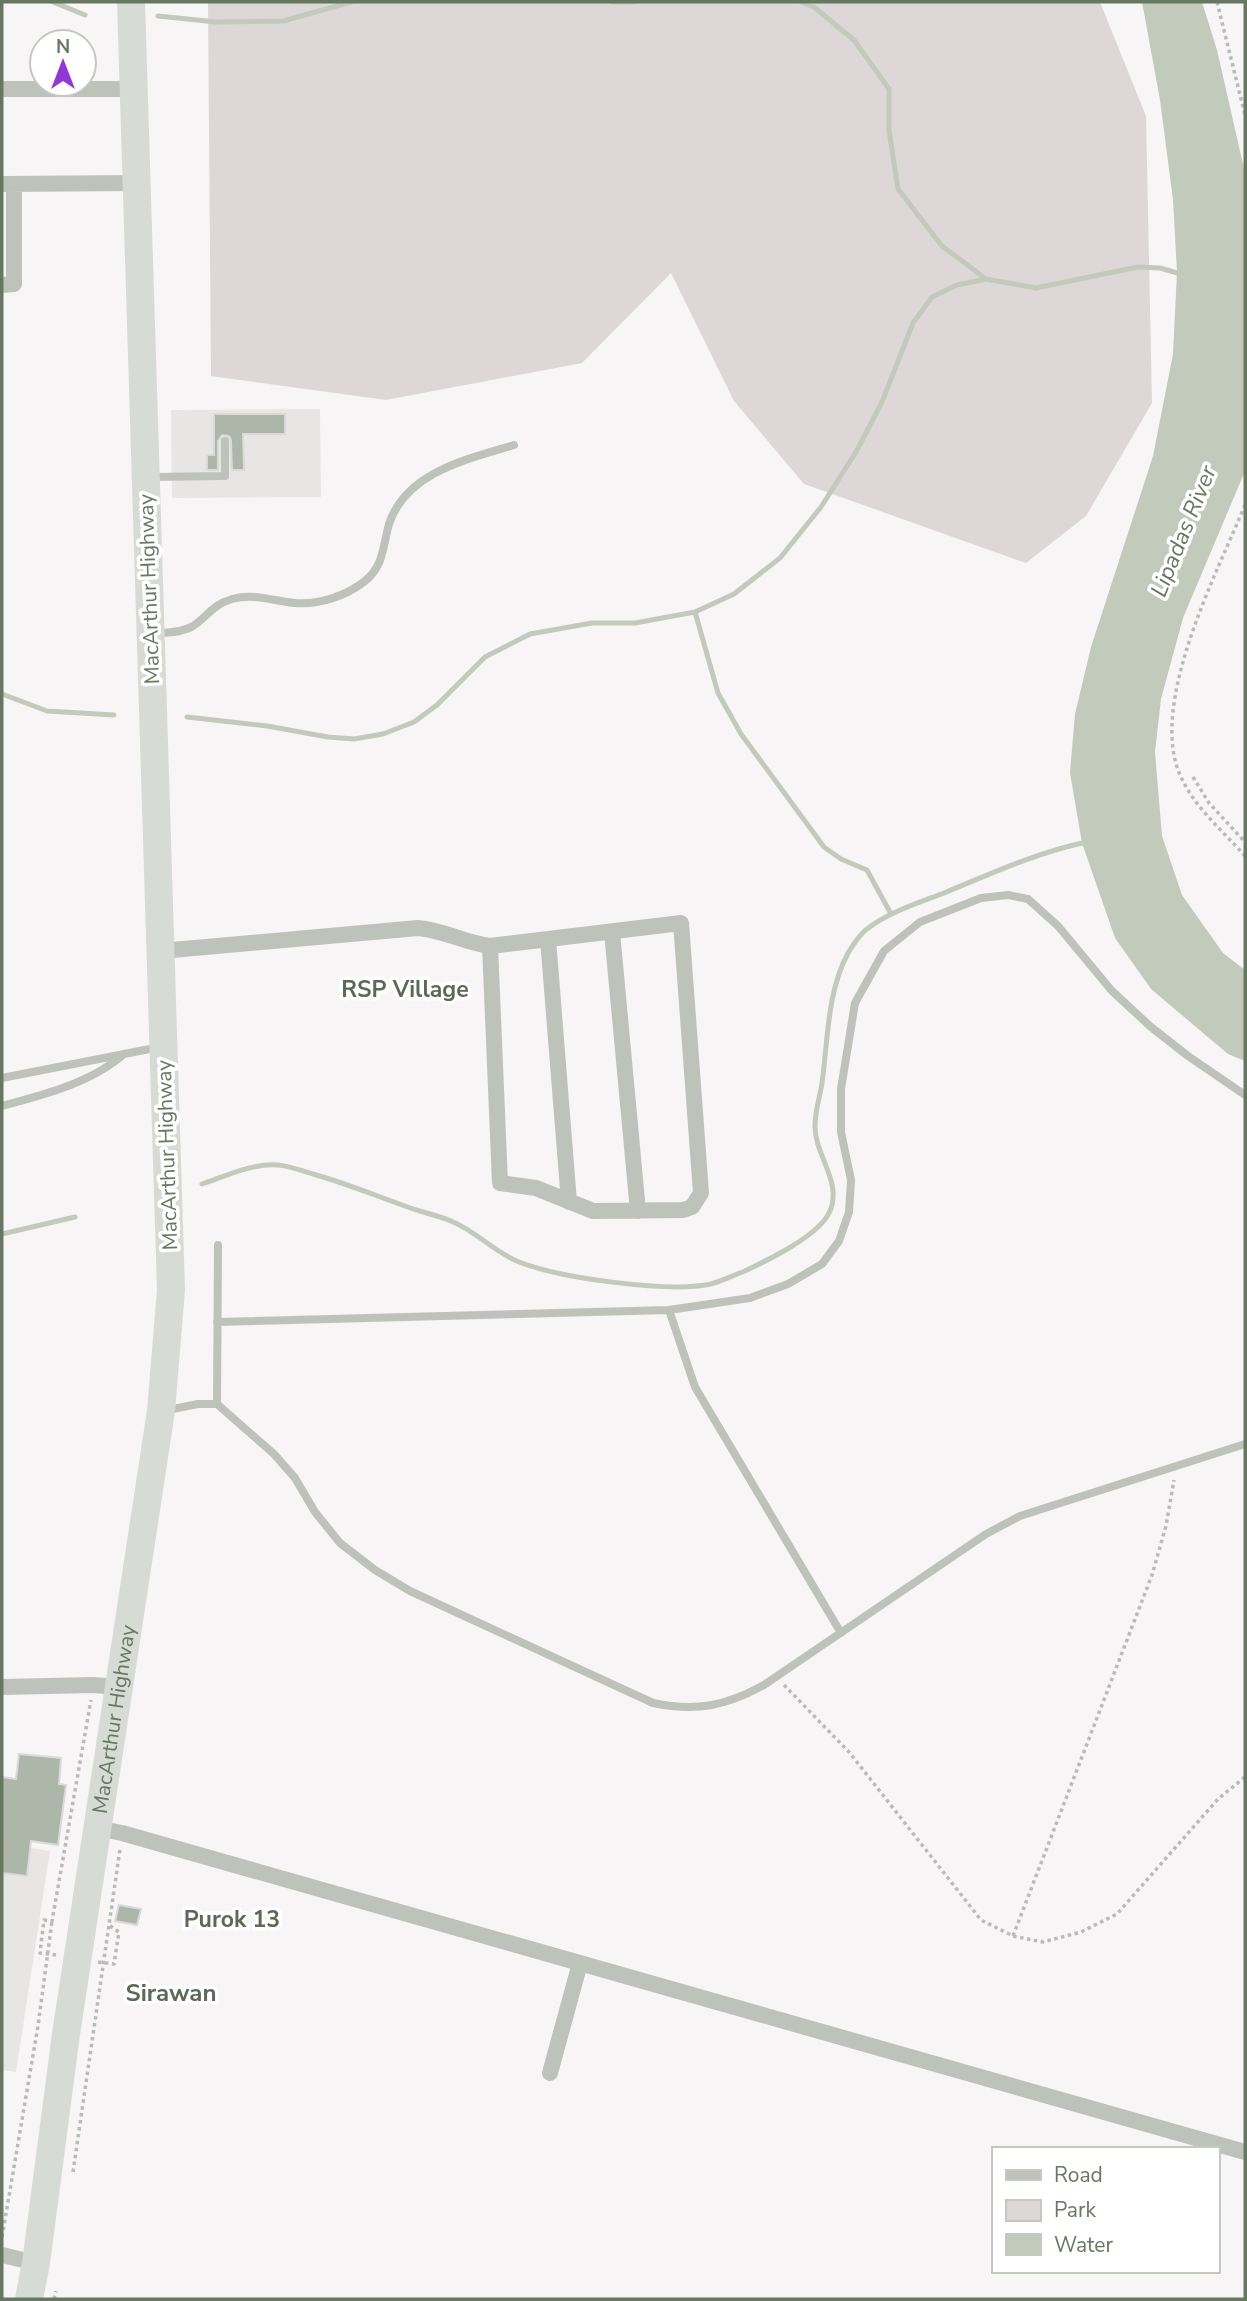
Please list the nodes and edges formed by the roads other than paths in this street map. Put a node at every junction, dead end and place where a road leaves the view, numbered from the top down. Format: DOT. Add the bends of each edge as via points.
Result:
graph roads {
  1 [pos="131,2"];
  2 [pos="2,89"];
  3 [pos="133,89"];
  4 [pos="136,183"];
  5 [pos="8,184"];
  6 [pos="2,285"];
  7 [pos="225,441"];
  8 [pos="514,445"];
  9 [pos="145,477"];
  10 [pos="150,634"];
  11 [pos="612,932"];
  12 [pos="548,939"];
  13 [pos="489,946"];
  14 [pos="161,951"];
  15 [pos="163,1046"];
  16 [pos="124,1054"];
  17 [pos="2,1078"];
  18 [pos="1245,1095"];
  19 [pos="2,1106"];
  20 [pos="569,1202"];
  21 [pos="638,1211"];
  22 [pos="218,1245"];
  23 [pos="669,1310"];
  24 [pos="217,1322"];
  25 [pos="217,1404"];
  26 [pos="161,1411"];
  27 [pos="1245,1444"];
  28 [pos="841,1633"];
  29 [pos="2,1686"];
  30 [pos="106,1686"];
  31 [pos="110,1830"];
  32 [pos="580,1963"];
  33 [pos="550,2073"];
  34 [pos="1245,2152"];
  35 [pos="2,2255"];
  36 [pos="36,2263"];
  37 [pos="29,2299"];
  1 -- 3 [label="highway, MacArthur Highway"];
  2 -- 3 [label="street"];
  3 -- 4 [label="highway, MacArthur Highway"];
  4 -- 5 [label="street"];
  4 -- 9 [label="highway, MacArthur Highway"];
  5 -- 6 [label="street" via="14,284"];
  7 -- 9 [label="lane" via="225,476"];
  8 -- 10 [label="lane" via="443,468 415,486 400,501 389,524 379,565 365,581 344,593 308,603 256,596 234,599 211,608 185,629"];
  9 -- 10 [label="highway, MacArthur Highway"];
  10 -- 14 [label="highway, MacArthur Highway"];
  11 -- 12 [label="street"];
  11 -- 21 [label="street"];
  11 -- 21 [label="street" via="681,923 701,1194 697,1203 683,1210"];
  12 -- 13 [label="street"];
  12 -- 20 [label="street"];
  13 -- 14 [label="street" via="418,928"];
  13 -- 20 [label="street" via="500,1183 536,1188"];
  14 -- 15 [label="highway, MacArthur Highway"];
  15 -- 16 [label="lane"];
  15 -- 26 [label="highway, MacArthur Highway" via="170,1290"];
  16 -- 17 [label="lane"];
  16 -- 19 [label="lane" via="67,1086"];
  18 -- 23 [label="lane" via="1151,1027 1028,899 1008,895 981,898 920,922 884,951 855,1003 841,1089 841,1132 851,1180 849,1212 839,1241 821,1264 788,1284 750,1298"];
  20 -- 21 [label="street" via="593,1211"];
  22 -- 24 [label="lane"];
  23 -- 24 [label="lane"];
  23 -- 28 [label="lane" via="700,1397"];
  24 -- 25 [label="lane"];
  25 -- 26 [label="lane"];
  25 -- 28 [label="lane" via="274,1454 340,1543 375,1570 410,1591 653,1703 688,1708 725,1703 776,1678"];
  26 -- 30 [label="highway, MacArthur Highway"];
  27 -- 28 [label="lane" via="1020,1516 986,1534"];
  29 -- 30 [label="street"];
  30 -- 31 [label="highway, MacArthur Highway"];
  31 -- 32 [label="street"];
  31 -- 36 [label="highway, MacArthur Highway" via="60,2072"];
  32 -- 33 [label="street"];
  32 -- 34 [label="street"];
  35 -- 36 [label="street"];
  36 -- 37 [label="highway, MacArthur Highway"];
}
